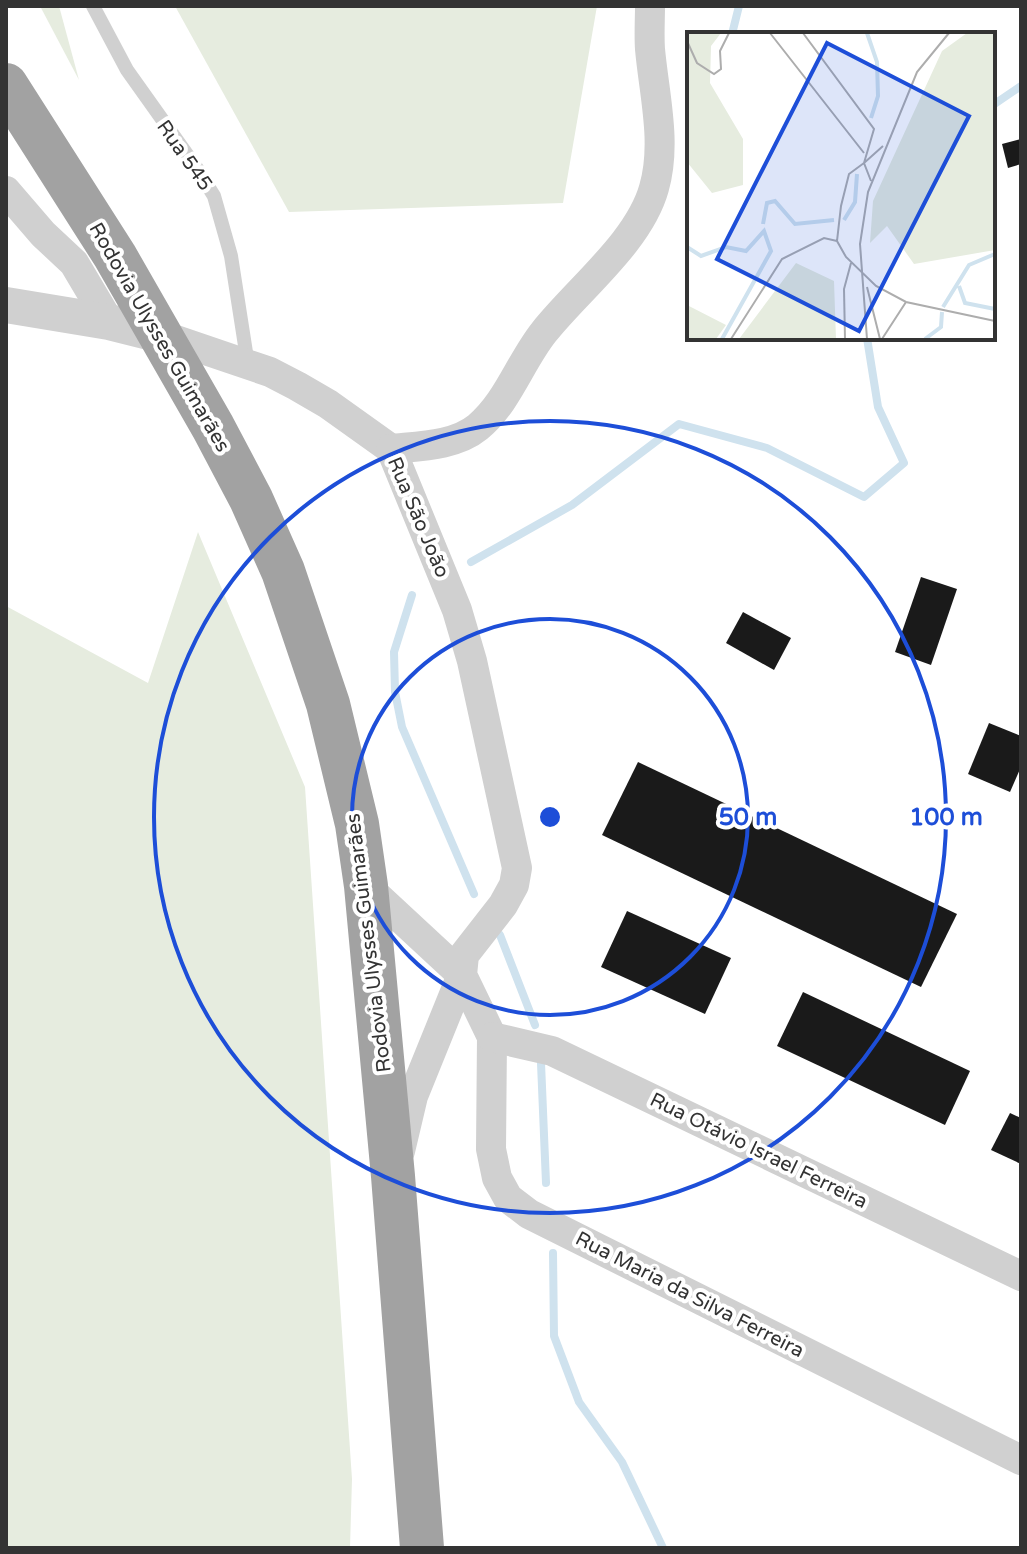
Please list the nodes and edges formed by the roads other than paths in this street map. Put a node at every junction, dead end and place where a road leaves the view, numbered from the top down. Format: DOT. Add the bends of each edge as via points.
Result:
graph roads {
  1 [pos="93,6"];
  2 [pos="650,6"];
  3 [pos="6,85"];
  4 [pos="6,191"];
  5 [pos="6,305"];
  6 [pos="109,322"];
  7 [pos="161,335"];
  8 [pos="248,365"];
  9 [pos="391,449"];
  10 [pos="366,886"];
  11 [pos="462,975"];
  12 [pos="492,1037"];
  13 [pos="393,1176"];
  14 [pos="1021,1276"];
  15 [pos="1021,1460"];
  16 [pos="422,1548"];
  1 -- 8 [label="lane, Rua 545" via="127,70 214,196 231,256"];
  2 -- 9 [label="street" via="659,163 654,191 636,224 542,334 477,428 445,442"];
  3 -- 7 [label="highway, Rodovia Ulysses Guimarães"];
  4 -- 6 [label="street" via="74,263"];
  5 -- 6 [label="street, Rua São João"];
  6 -- 7 [label="street, Rua São João"];
  7 -- 8 [label="street, Rua São João"];
  7 -- 10 [label="highway, Rodovia Ulysses Guimarães" via="251,499 288,585 335,732"];
  8 -- 9 [label="street, Rua São João" via="328,404"];
  9 -- 11 [label="street, Rua São João" via="457,610 516,857 514,885 464,955"];
  10 -- 11 [label="street"];
  10 -- 13 [label="highway, Rodovia Ulysses Guimarães"];
  11 -- 12 [label="street"];
  11 -- 13 [label="street, Rua São João" via="413,1096"];
  12 -- 14 [label="street, Rua Otávio Israel Ferreira" via="552,1051"];
  12 -- 15 [label="street, Rua Maria da Silva Ferreira" via="491,1149 508,1198 529,1214"];
  13 -- 16 [label="highway, Rodovia Ulysses Guimarães"];
}
